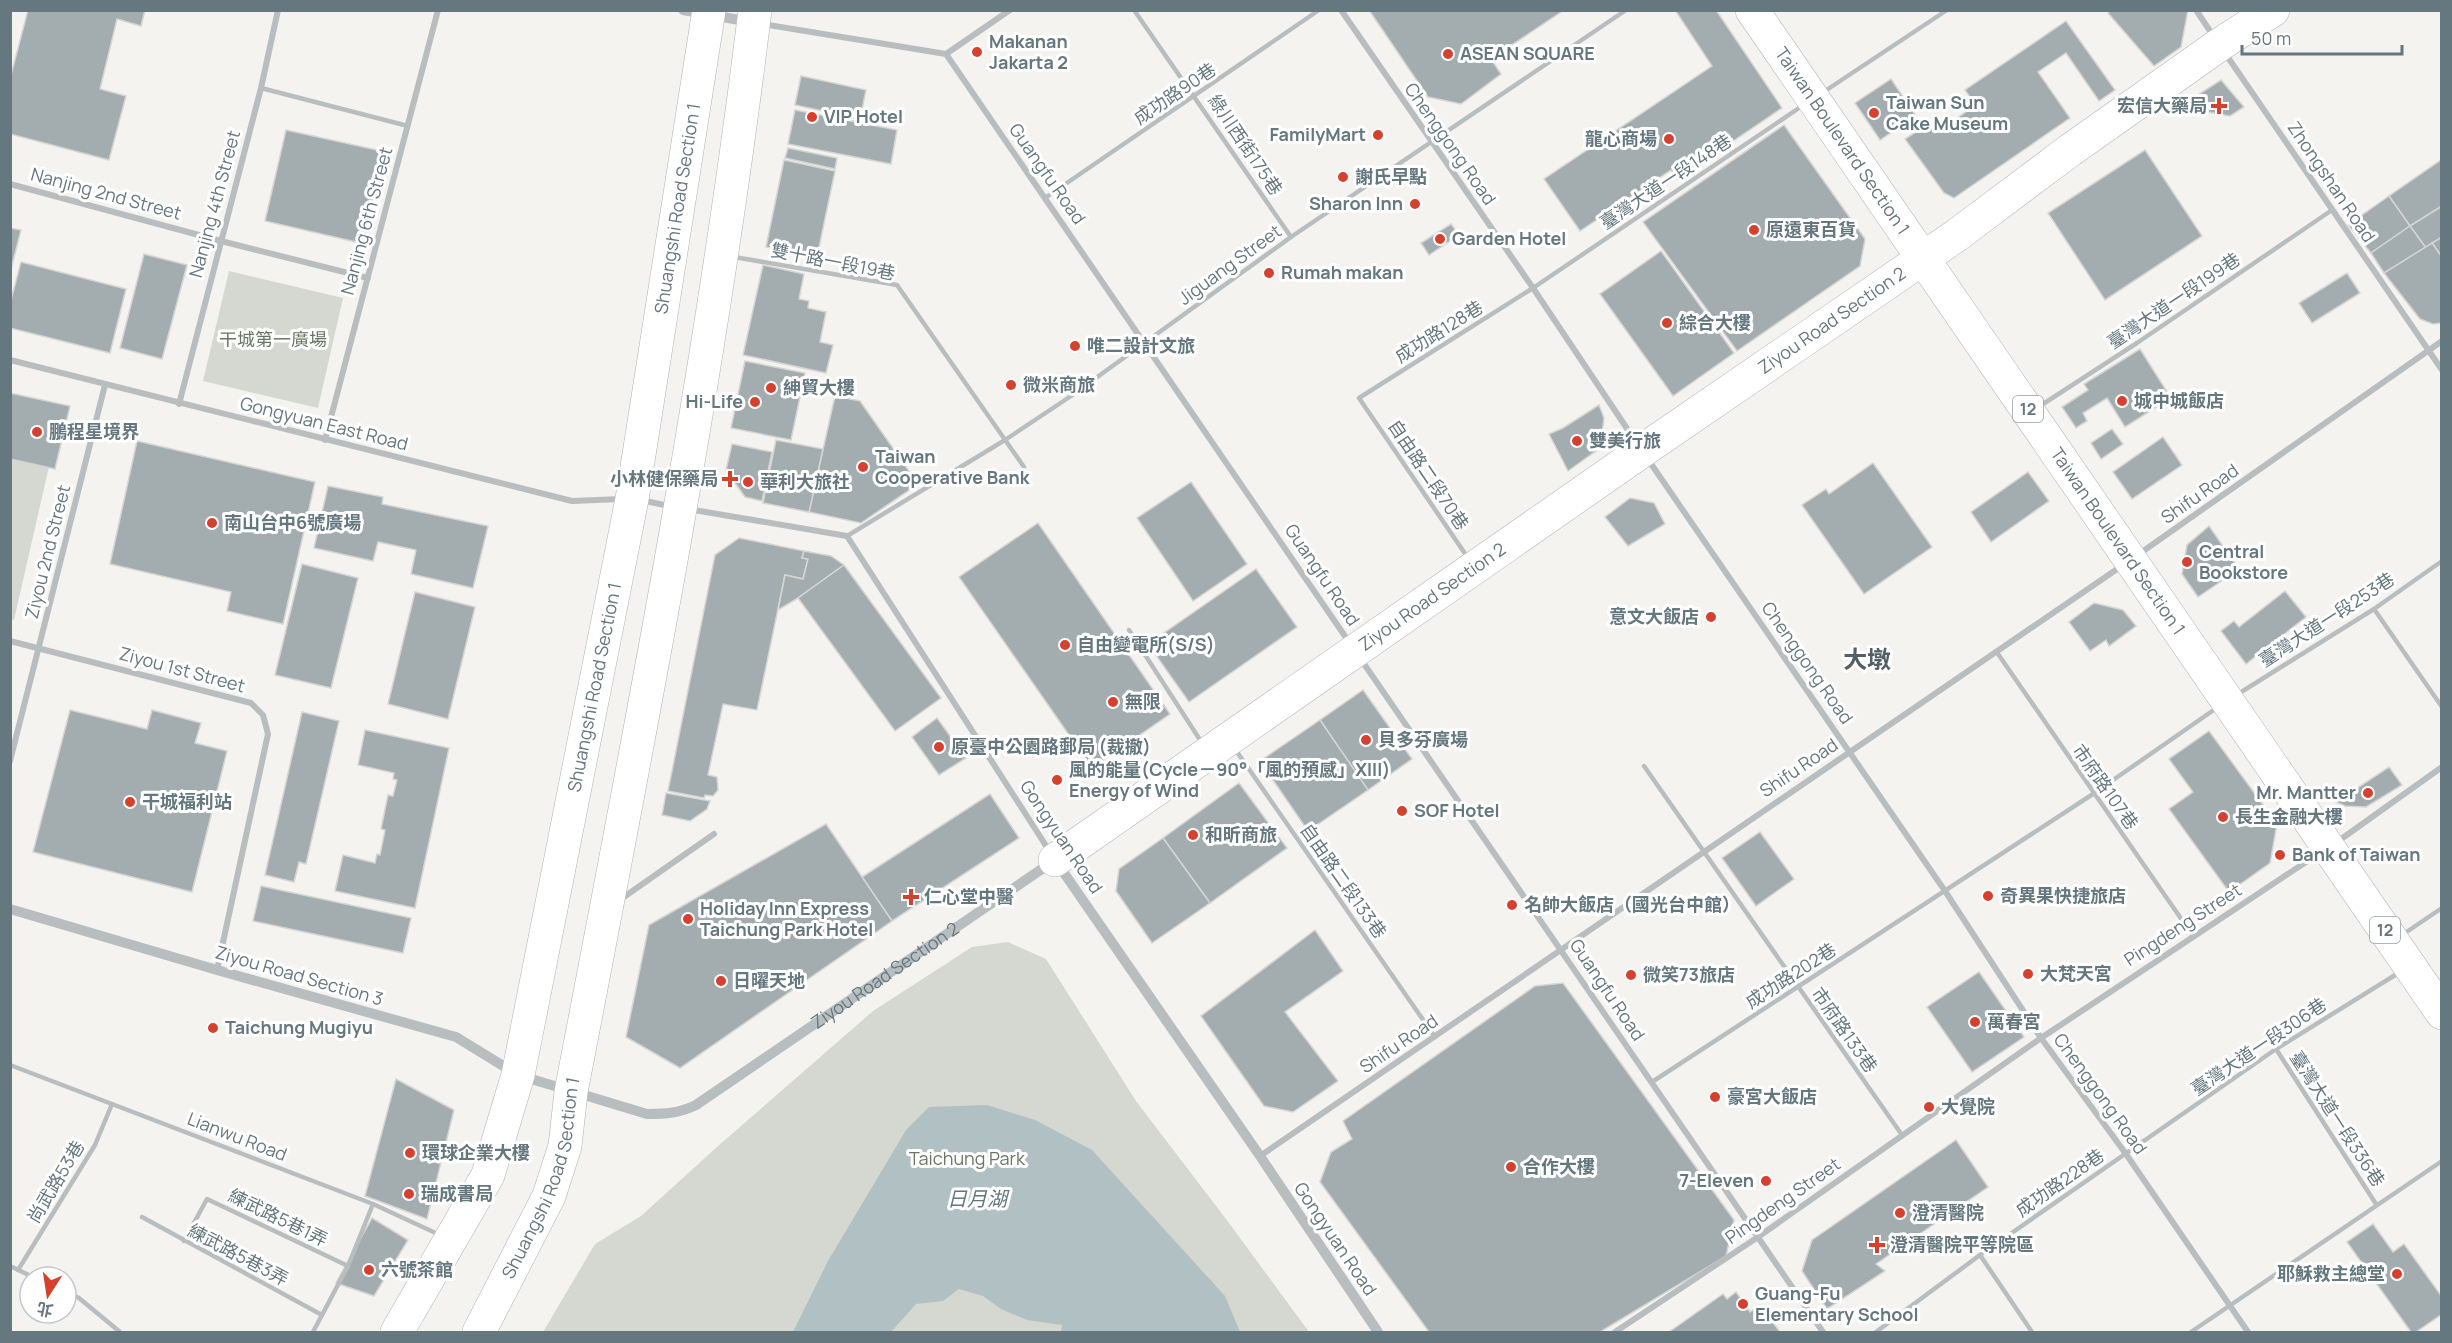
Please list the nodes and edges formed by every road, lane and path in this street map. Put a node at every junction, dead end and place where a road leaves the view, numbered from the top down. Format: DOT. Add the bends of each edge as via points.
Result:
graph roads {
  1 [pos="278,10"];
  2 [pos="438,10"];
  3 [pos="1010,10"];
  4 [pos="1134,10"];
  5 [pos="1319,10"];
  6 [pos="1341,10"];
  7 [pos="1626,10"];
  8 [pos="1752,10"];
  9 [pos="1947,10"];
  10 [pos="2196,10"];
  11 [pos="2273,10"];
  12 [pos="700,12"];
  13 [pos="754,16"];
  14 [pos="2219,45"];
  15 [pos="946,54"];
  16 [pos="261,88"];
  17 [pos="1195,96"];
  18 [pos="1814,99"];
  19 [pos="408,126"];
  20 [pos="1430,142"];
  21 [pos="10,184"];
  22 [pos="1045,198"];
  23 [pos="2332,210"];
  24 [pos="1291,237"];
  25 [pos="221,241"];
  26 [pos="722,255"];
  27 [pos="1924,258"];
  28 [pos="368,278"];
  29 [pos="1533,288"];
  30 [pos="2442,341"];
  31 [pos="1144,342"];
  32 [pos="2428,350"];
  33 [pos="10,360"];
  34 [pos="2442,370"];
  35 [pos="105,385"];
  36 [pos="1359,398"];
  37 [pos="179,404"];
  38 [pos="2030,412"];
  39 [pos="325,440"];
  40 [pos="1005,440"];
  41 [pos="1642,451"];
  42 [pos="1023,467"];
  43 [pos="632,499"];
  44 [pos="681,508"];
  45 [pos="847,536"];
  46 [pos="2131,560"];
  47 [pos="2442,561"];
  48 [pos="1474,567"];
  49 [pos="2373,609"];
  50 [pos="1129,630"];
  51 [pos="10,641"];
  52 [pos="40,648"];
  53 [pos="1355,650"];
  54 [pos="1996,651"];
  55 [pos="2227,701"];
  56 [pos="2442,707"];
  57 [pos="1218,746"];
  58 [pos="1850,752"];
  59 [pos="10,761"];
  60 [pos="1644,766"];
  61 [pos="2442,767"];
  62 [pos="2093,794"];
  63 [pos="714,834"];
  64 [pos="2327,848"];
  65 [pos="1703,851"];
  66 [pos="1055,860"];
  67 [pos="1945,891"];
  68 [pos="2442,908"];
  69 [pos="10,909"];
  70 [pos="606,909"];
  71 [pos="2193,936"];
  72 [pos="1561,950"];
  73 [pos="2401,954"];
  74 [pos="217,970"];
  75 [pos="1798,988"];
  76 [pos="2442,1012"];
  77 [pos="1435,1037"];
  78 [pos="2041,1038"];
  79 [pos="2276,1049"];
  80 [pos="10,1065"];
  81 [pos="518,1075"];
  82 [pos="1652,1082"];
  83 [pos="571,1092"];
  84 [pos="112,1104"];
  85 [pos="1902,1135"];
  86 [pos="2126,1154"];
  87 [pos="1260,1156"];
  88 [pos="2442,1161"];
  89 [pos="373,1203"];
  90 [pos="2376,1204"];
  91 [pos="142,1217"];
  92 [pos="1758,1238"];
  93 [pos="451,1240"];
  94 [pos="184,1241"];
  95 [pos="1980,1255"];
  96 [pos="21,1265"];
  97 [pos="10,1266"];
  98 [pos="348,1266"];
  99 [pos="18,1270"];
  100 [pos="78,1298"];
  101 [pos="2229,1305"];
  102 [pos="322,1315"];
  103 [pos="120,1332"];
  104 [pos="313,1332"];
  105 [pos="397,1332"];
  106 [pos="479,1332"];
  107 [pos="1378,1332"];
  108 [pos="1616,1332"];
  109 [pos="1823,1332"];
  110 [pos="1876,1332"];
  111 [pos="2032,1332"];
  112 [pos="2192,1332"];
  113 [pos="2248,1332"];
  1 -- 16 [label="street, Nanjing 4th Street"];
  2 -- 19 [label="street, Nanjing 6th Street"];
  3 -- 15 [label="street"];
  4 -- 17 [label="lane, 綠川西街175巷"];
  5 -- 17 [label="lane, 成功路90巷"];
  6 -- 20 [label="street, Chenggong Road"];
  7 -- 20 [label="lane, Jiguang Street"];
  8 -- 18 [label="main road, Taiwan Boulevard Section 1 / 12"];
  9 -- 18 [label="lane, 臺灣大道一段148巷"];
  10 -- 14 [label="street, Zhongshan Road"];
  11 -- 14 [label="main road, Ziyou Road Section 2"];
  12 -- 13 [label="street"];
  12 -- 43 [label="main road, Shuangshi Road Section 1"];
  13 -- 15 [label="street"];
  13 -- 26 [label="main road, Shuangshi Road Section 1"];
  14 -- 23 [label="street, Zhongshan Road"];
  14 -- 27 [label="main road, Ziyou Road Section 2"];
  15 -- 22 [label="street, Guangfu Road"];
  16 -- 19 [label="lane"];
  16 -- 25 [label="street, Nanjing 4th Street"];
  17 -- 22 [label="lane, 成功路90巷"];
  17 -- 24 [label="lane, 綠川西街175巷"];
  18 -- 27 [label="main road, Taiwan Boulevard Section 1 / 12"];
  18 -- 29 [label="lane, 臺灣大道一段148巷"];
  19 -- 28 [label="street, Nanjing 6th Street"];
  20 -- 24 [label="lane, Jiguang Street"];
  20 -- 29 [label="street, Chenggong Road"];
  21 -- 25 [label="street, Nanjing 2nd Street"];
  22 -- 31 [label="street, Guangfu Road"];
  23 -- 32 [label="street, Zhongshan Road"];
  23 -- 38 [label="lane, 臺灣大道一段199巷"];
  24 -- 31 [label="lane, Jiguang Street"];
  25 -- 28 [label="street, Nanjing 2nd Street"];
  25 -- 37 [label="street, Nanjing 4th Street"];
  26 -- 40 [label="lane, 雙十路一段19巷" via="897,285"];
  26 -- 44 [label="main road, Shuangshi Road Section 1"];
  27 -- 38 [label="main road, Taiwan Boulevard Section 1 / 12"];
  27 -- 41 [label="main road, Ziyou Road Section 2"];
  28 -- 39 [label="street, Nanjing 6th Street"];
  29 -- 36 [label="lane, 成功路128巷"];
  29 -- 41 [label="street, Chenggong Road"];
  30 -- 32 [label="street, Shifu Road"];
  31 -- 40 [label="lane, Jiguang Street"];
  31 -- 53 [label="street, Guangfu Road"];
  32 -- 34 [label="street, Zhongshan Road"];
  32 -- 46 [label="street, Shifu Road"];
  33 -- 35 [label="street, Gongyuan East Road"];
  35 -- 37 [label="street, Gongyuan East Road"];
  35 -- 52 [label="street, Ziyou 2nd Street"];
  36 -- 48 [label="lane, 自由路二段70巷"];
  37 -- 39 [label="street, Gongyuan East Road"];
  38 -- 46 [label="main road, Taiwan Boulevard Section 1 / 12"];
  39 -- 43 [label="street, Gongyuan East Road" via="572,501"];
  40 -- 42 [label="lane, 雙十路一段19巷"];
  40 -- 45 [label="lane, Jiguang Street"];
  41 -- 48 [label="main road, Ziyou Road Section 2"];
  41 -- 58 [label="street, Chenggong Road"];
  43 -- 44 [label="street"];
  43 -- 81 [label="main road, Shuangshi Road Section 1"];
  44 -- 45 [label="street"];
  44 -- 70 [label="main road, Shuangshi Road Section 1"];
  45 -- 66 [label="street, Gongyuan Road"];
  46 -- 54 [label="street, Shifu Road"];
  46 -- 55 [label="main road, Taiwan Boulevard Section 1 / 12"];
  47 -- 49 [label="lane, 臺灣大道一段253巷"];
  48 -- 53 [label="main road, Ziyou Road Section 2"];
  49 -- 55 [label="lane, 臺灣大道一段253巷"];
  49 -- 56 [label="lane"];
  50 -- 57 [label="lane, 自由路二段133巷"];
  51 -- 52 [label="street, Ziyou 1st Street"];
  52 -- 59 [label="street, Ziyou 2nd Street"];
  52 -- 74 [label="street, Ziyou 1st Street" via="251,704 263,715 268,734"];
  53 -- 57 [label="main road, Ziyou Road Section 2"];
  53 -- 72 [label="street, Guangfu Road"];
  54 -- 58 [label="street, Shifu Road"];
  54 -- 62 [label="lane, 市府路107巷"];
  55 -- 62 [label="lane, 臺灣大道一段253巷"];
  55 -- 64 [label="main road, Taiwan Boulevard Section 1 / 12"];
  57 -- 66 [label="main road, Ziyou Road Section 2"];
  57 -- 77 [label="lane, 自由路二段133巷"];
  58 -- 65 [label="street, Shifu Road"];
  58 -- 67 [label="street, Chenggong Road"];
  60 -- 65 [label="lane, 市府路133巷"];
  61 -- 64 [label="street, Pingdeng Street"];
  62 -- 67 [label="lane, 成功路202巷"];
  62 -- 71 [label="lane, 市府路107巷"];
  63 -- 70 [label="street"];
  64 -- 71 [label="street, Pingdeng Street"];
  64 -- 73 [label="main road, Taiwan Boulevard Section 1 / 12"];
  65 -- 72 [label="street, Shifu Road"];
  65 -- 75 [label="lane, 市府路133巷"];
  66 -- 83 [label="street, Ziyou Road Section 2" via="685,1111 647,1114"];
  66 -- 87 [label="street, Gongyuan Road"];
  67 -- 75 [label="lane, 成功路202巷"];
  67 -- 78 [label="street, Chenggong Road"];
  68 -- 73 [label="lane, 臺灣大道一段306巷"];
  69 -- 74 [label="street, Ziyou Road Section 3"];
  70 -- 83 [label="main road, Shuangshi Road Section 1"];
  71 -- 78 [label="street, Pingdeng Street"];
  72 -- 77 [label="street, Shifu Road"];
  72 -- 82 [label="street, Guangfu Road"];
  73 -- 76 [label="main road, Taiwan Boulevard Section 1 / 12"];
  73 -- 79 [label="lane, 臺灣大道一段306巷"];
  74 -- 81 [label="street, Ziyou Road Section 3" via="456,1037"];
  75 -- 82 [label="lane, 成功路202巷"];
  75 -- 85 [label="lane, 市府路133巷"];
  77 -- 87 [label="street, Shifu Road"];
  78 -- 85 [label="street, Pingdeng Street"];
  78 -- 86 [label="street, Chenggong Road"];
  79 -- 86 [label="lane, 臺灣大道一段306巷"];
  79 -- 90 [label="lane, 臺灣大道一段336巷"];
  80 -- 84 [label="lane, Lianwu Road"];
  81 -- 83 [label="street, Ziyou Road Section 3"];
  81 -- 93 [label="main road, Shuangshi Road Section 1" via="488,1176"];
  82 -- 92 [label="street, Guangfu Road"];
  83 -- 106 [label="main road, Shuangshi Road Section 1" via="565,1146 549,1196"];
  84 -- 89 [label="lane, Lianwu Road"];
  84 -- 96 [label="lane, 尚武路53巷" via="95,1145"];
  85 -- 92 [label="street, Pingdeng Street"];
  86 -- 95 [label="lane, 成功路228巷"];
  86 -- 101 [label="street, Chenggong Road"];
  87 -- 107 [label="street, Gongyuan Road"];
  88 -- 90 [label="lane, 臺灣大道一段336巷"];
  89 -- 93 [label="lane, Lianwu Road"];
  89 -- 98 [label="lane"];
  90 -- 101 [label="lane, 臺灣大道一段336巷"];
  91 -- 94 [label="lane, 練武路5巷3弄"];
  92 -- 108 [label="street, Pingdeng Street"];
  92 -- 109 [label="street, Guangfu Road"];
  93 -- 105 [label="main road, Shuangshi Road Section 1"];
  94 -- 98 [label="lane, 練武路5巷1弄" via="207,1199"];
  94 -- 102 [label="lane, 練武路5巷3弄"];
  95 -- 110 [label="lane, 成功路228巷"];
  95 -- 111 [label="lane"];
  97 -- 99 [label="lane"];
  98 -- 102 [label="lane"];
  100 -- 103 [label="lane"];
  101 -- 112 [label="lane, 臺灣大道一段336巷"];
  101 -- 113 [label="street, Chenggong Road"];
  102 -- 104 [label="lane"];
}
